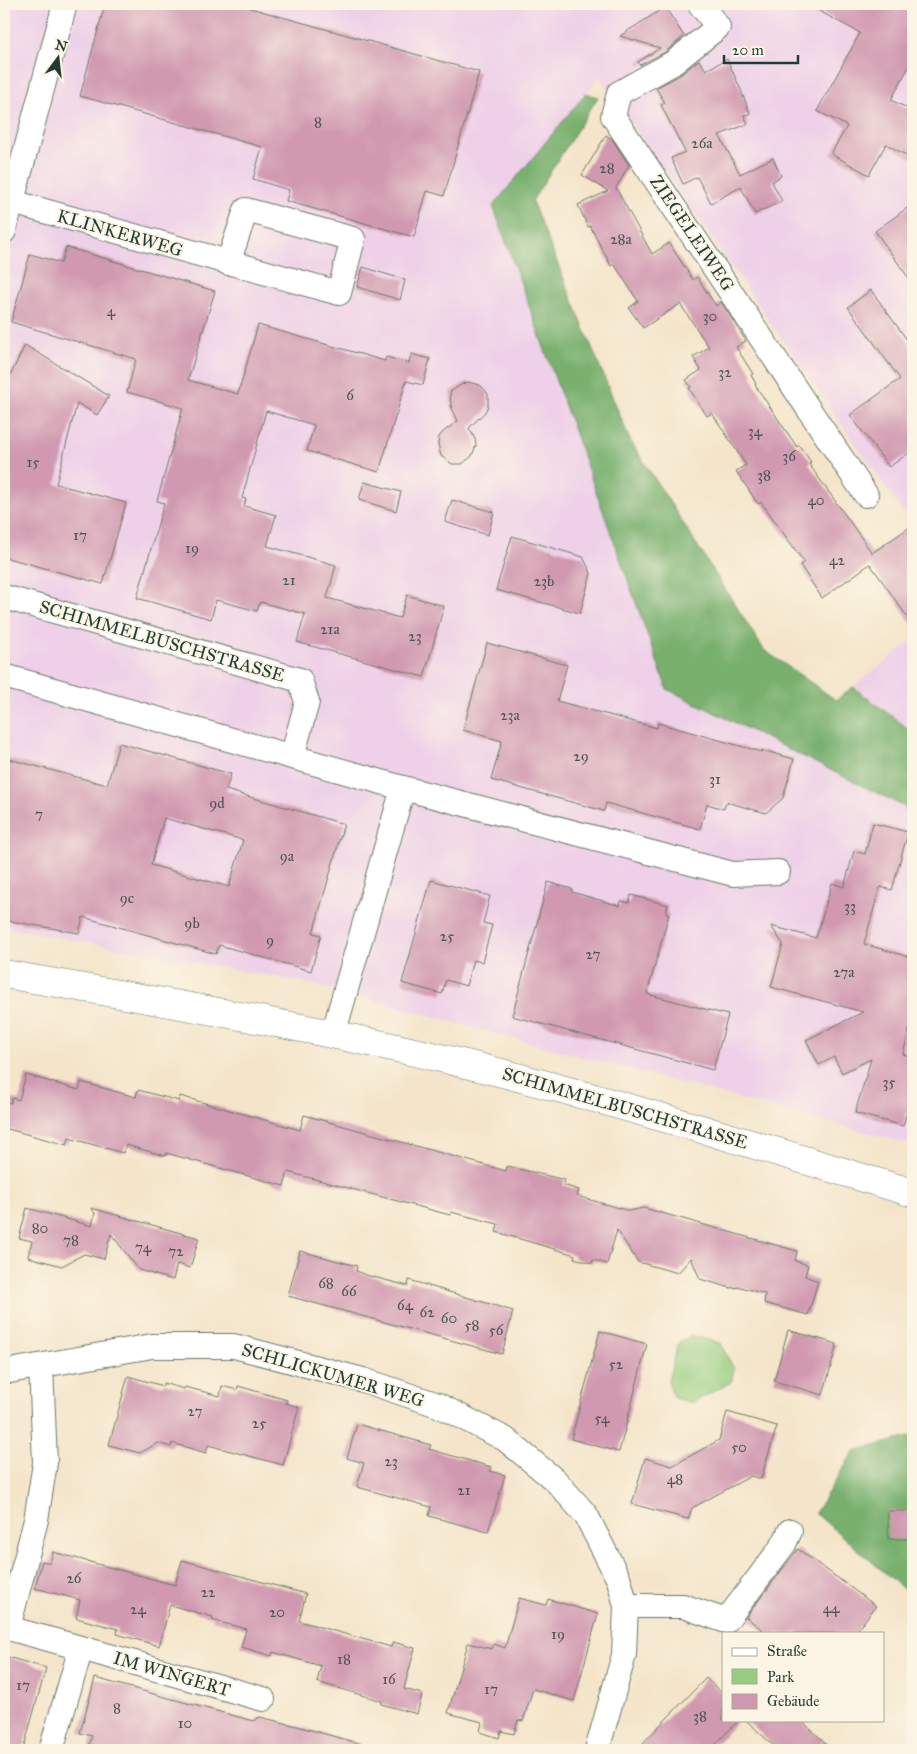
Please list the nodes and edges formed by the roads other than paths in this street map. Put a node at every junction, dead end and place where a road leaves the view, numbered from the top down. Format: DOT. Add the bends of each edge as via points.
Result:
graph roads {
  1 [pos="65,4"];
  2 [pos="700,4"];
  3 [pos="12,202"];
  4 [pos="4,231"];
  5 [pos="228,263"];
  6 [pos="866,495"];
  7 [pos="4,597"];
  8 [pos="4,676"];
  9 [pos="292,757"];
  10 [pos="403,788"];
  11 [pos="778,872"];
  12 [pos="4,974"];
  13 [pos="333,1035"];
  14 [pos="913,1193"];
  15 [pos="41,1366"];
  16 [pos="4,1372"];
  17 [pos="790,1531"];
  18 [pos="626,1606"];
  19 [pos="80,1648"];
  20 [pos="263,1699"];
  21 [pos="52,1750"];
  22 [pos="597,1750"];
  1 -- 3 [label="street"];
  2 -- 6 [label="street, ZIEGELEIWEG" via="718,27 673,63 619,93 613,116"];
  3 -- 4 [label="street"];
  3 -- 5 [label="street, KLINKERWEG"];
  5 -- 5 [label="street, KLINKERWEG" via="339,293 353,239 246,210"];
  7 -- 9 [label="street, SCHIMMELBUSCHSTRASSE" via="300,680 307,702"];
  8 -- 9 [label="street"];
  9 -- 10 [label="street"];
  10 -- 11 [label="street" via="733,874"];
  10 -- 13 [label="street"];
  12 -- 13 [label="main road, SCHIMMELBUSCHSTRASSE"];
  13 -- 14 [label="main road, SCHIMMELBUSCHSTRASSE" via="503,1074"];
  15 -- 16 [label="street, SCHLICKUMER WEG"];
  15 -- 18 [label="street, SCHLICKUMER WEG" via="152,1346 234,1346 363,1380 438,1405 505,1439 556,1482 586,1515 619,1580"];
  15 -- 19 [label="street, IM WINGERT" via="45,1463 36,1520 8,1628"];
  17 -- 18 [label="street" via="784,1544 726,1621 683,1606"];
  18 -- 22 [label="street, SCHLICKUMER WEG" via="624,1655"];
  19 -- 20 [label="street, IM WINGERT"];
  19 -- 21 [label="street"];
}
